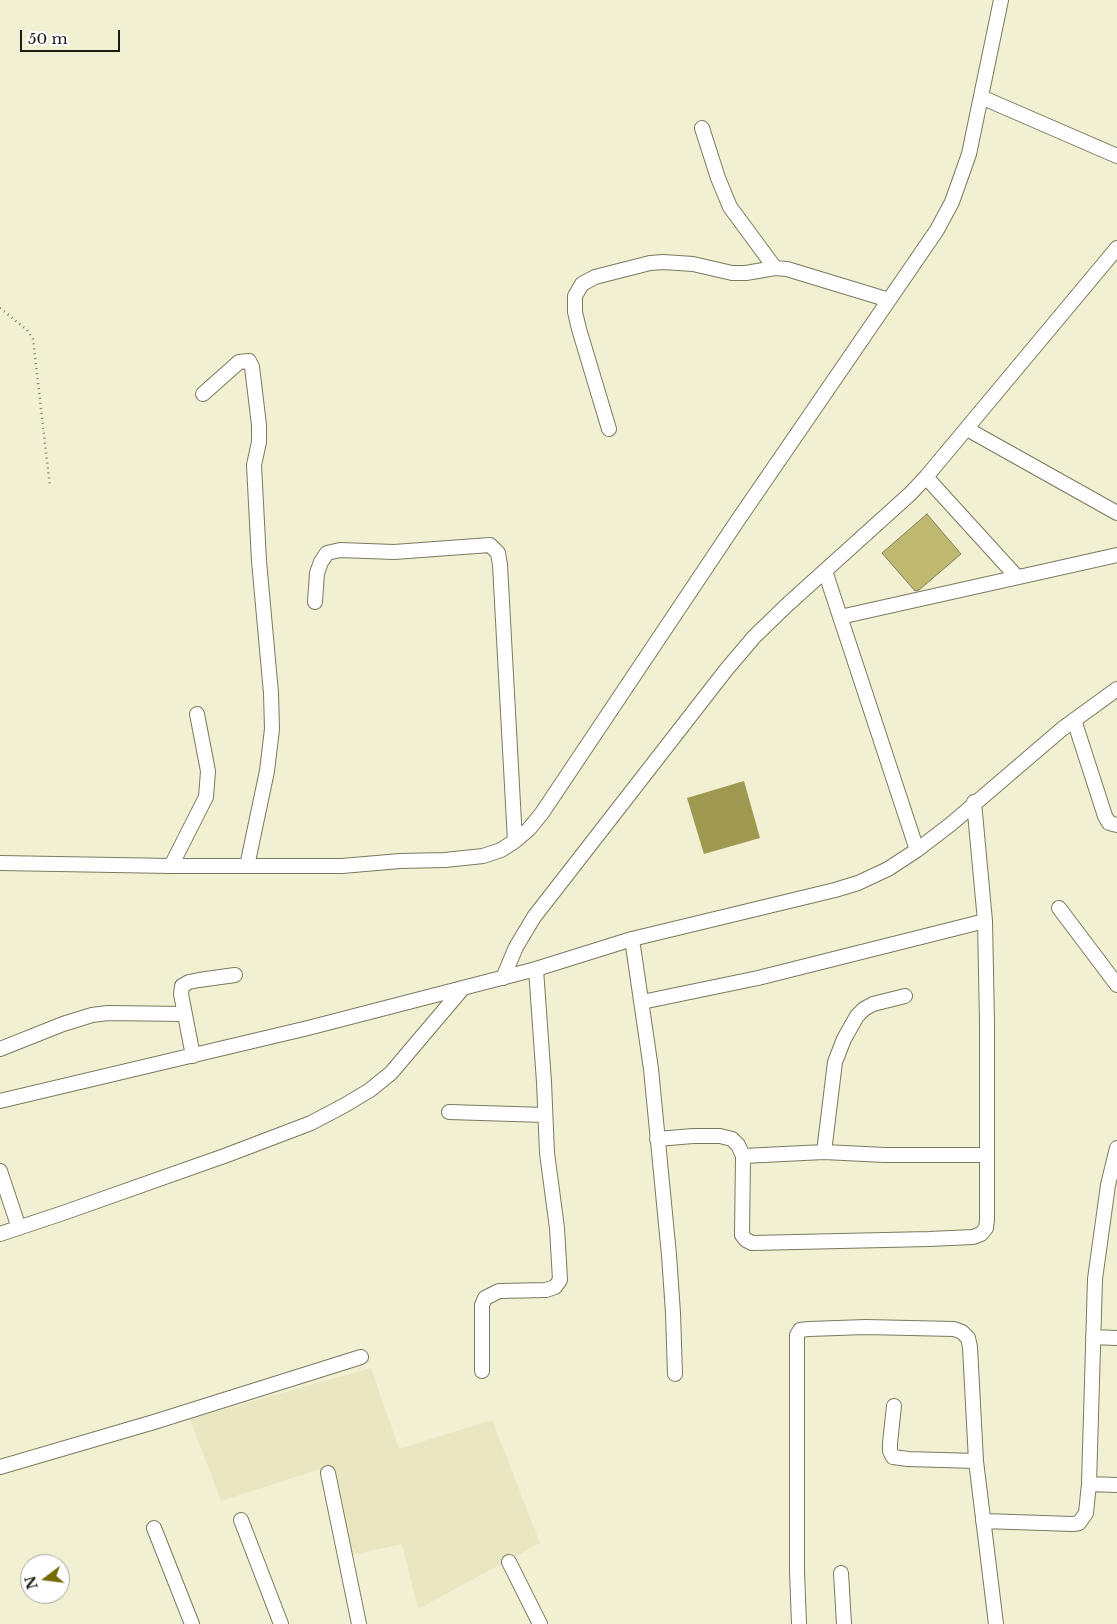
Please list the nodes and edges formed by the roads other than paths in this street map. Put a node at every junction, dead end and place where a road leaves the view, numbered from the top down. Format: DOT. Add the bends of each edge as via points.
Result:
graph roads {
  1 [pos="1000,0"];
  2 [pos="981,96"];
  3 [pos="702,128"];
  4 [pos="1117,156"];
  5 [pos="1117,248"];
  6 [pos="774,268"];
  7 [pos="889,300"];
  8 [pos="203,394"];
  9 [pos="609,429"];
  10 [pos="966,429"];
  11 [pos="926,477"];
  12 [pos="1117,513"];
  13 [pos="1117,555"];
  14 [pos="825,571"];
  15 [pos="1017,577"];
  16 [pos="315,602"];
  17 [pos="840,617"];
  18 [pos="1116,692"];
  19 [pos="197,714"];
  20 [pos="1074,720"];
  21 [pos="974,802"];
  22 [pos="1117,825"];
  23 [pos="515,842"];
  24 [pos="917,850"];
  25 [pos="0,863"];
  26 [pos="171,866"];
  27 [pos="247,866"];
  28 [pos="1059,908"];
  29 [pos="985,921"];
  30 [pos="632,939"];
  31 [pos="536,969"];
  32 [pos="236,975"];
  33 [pos="504,978"];
  34 [pos="1117,985"];
  35 [pos="463,988"];
  36 [pos="906,996"];
  37 [pos="642,1002"];
  38 [pos="184,1014"];
  39 [pos="0,1049"];
  40 [pos="193,1056"];
  41 [pos="0,1100"];
  42 [pos="449,1112"];
  43 [pos="546,1115"];
  44 [pos="657,1139"];
  45 [pos="1117,1148"];
  46 [pos="824,1152"];
  47 [pos="986,1155"];
  48 [pos="743,1156"];
  49 [pos="1115,1165"];
  50 [pos="0,1171"];
  51 [pos="19,1228"];
  52 [pos="0,1234"];
  53 [pos="1093,1337"];
  54 [pos="1117,1338"];
  55 [pos="361,1357"];
  56 [pos="482,1371"];
  57 [pos="674,1374"];
  58 [pos="894,1406"];
  59 [pos="976,1461"];
  60 [pos="0,1467"];
  61 [pos="328,1473"];
  62 [pos="1089,1484"];
  63 [pos="1117,1485"];
  64 [pos="241,1520"];
  65 [pos="983,1521"];
  66 [pos="154,1528"];
  67 [pos="509,1562"];
  68 [pos="841,1573"];
  69 [pos="192,1624"];
  70 [pos="281,1624"];
  71 [pos="359,1624"];
  72 [pos="540,1624"];
  73 [pos="799,1624"];
  74 [pos="844,1624"];
  75 [pos="996,1624"];
  1 -- 2 [label="street"];
  2 -- 4 [label="street"];
  2 -- 7 [label="street" via="969,154 952,202 937,230"];
  3 -- 6 [label="street" via="730,207"];
  5 -- 10 [label="street"];
  6 -- 7 [label="street" via="787,269"];
  6 -- 9 [label="street" via="732,273 693,264 650,263 595,277 582,284 575,296 575,312"];
  7 -- 23 [label="street" via="542,812"];
  8 -- 27 [label="street" via="239,362 248,361 252,367 259,425 254,465 272,728 267,771"];
  10 -- 11 [label="street"];
  10 -- 12 [label="street"];
  11 -- 14 [label="street"];
  11 -- 15 [label="street"];
  13 -- 15 [label="street"];
  14 -- 17 [label="street"];
  14 -- 33 [label="street" via="754,637 726,670 534,917 516,947"];
  15 -- 17 [label="street"];
  16 -- 23 [label="street" via="317,573 328,553 490,546 498,553"];
  17 -- 24 [label="street"];
  18 -- 20 [label="street"];
  19 -- 26 [label="street" via="208,771 206,797"];
  20 -- 21 [label="street"];
  20 -- 22 [label="street" via="1105,816 1109,824"];
  21 -- 24 [label="street"];
  21 -- 29 [label="street"];
  23 -- 27 [label="street" via="482,856 445,860 342,866"];
  24 -- 30 [label="street" via="888,869 843,888"];
  25 -- 26 [label="street"];
  26 -- 27 [label="street"];
  28 -- 34 [label="street"];
  29 -- 37 [label="street" via="758,978"];
  29 -- 47 [label="street"];
  30 -- 31 [label="street"];
  30 -- 37 [label="street"];
  31 -- 33 [label="street"];
  31 -- 43 [label="street"];
  32 -- 38 [label="street" via="189,982 182,986 180,994"];
  33 -- 35 [label="street"];
  35 -- 40 [label="street"];
  35 -- 51 [label="street" via="391,1073 345,1105 311,1123 227,1155"];
  36 -- 46 [label="street" via="864,1009 844,1039 835,1062"];
  37 -- 44 [label="street"];
  38 -- 39 [label="street" via="92,1015"];
  38 -- 40 [label="street"];
  40 -- 41 [label="street"];
  42 -- 43 [label="street"];
  43 -- 56 [label="street" via="560,1280 555,1287 546,1290 499,1291 485,1298"];
  44 -- 48 [label="street" via="720,1136 732,1139"];
  44 -- 57 [label="street" via="669,1255"];
  45 -- 49 [label="street"];
  46 -- 47 [label="street"];
  46 -- 48 [label="street"];
  47 -- 48 [label="street" via="987,1220 981,1234 973,1237 752,1243 742,1235"];
  49 -- 53 [label="street" via="1096,1264"];
  50 -- 51 [label="street"];
  51 -- 52 [label="street"];
  53 -- 54 [label="street"];
  53 -- 62 [label="street"];
  55 -- 60 [label="street"];
  58 -- 59 [label="street" via="890,1443 893,1457"];
  59 -- 65 [label="street"];
  59 -- 73 [label="street" via="970,1347 962,1332 938,1328 866,1327 800,1330 796,1342"];
  61 -- 71 [label="street"];
  62 -- 63 [label="street"];
  62 -- 65 [label="street" via="1086,1513 1079,1523"];
  64 -- 70 [label="street"];
  65 -- 75 [label="street"];
  66 -- 69 [label="street"];
  67 -- 72 [label="street"];
  68 -- 74 [label="street"];
}
